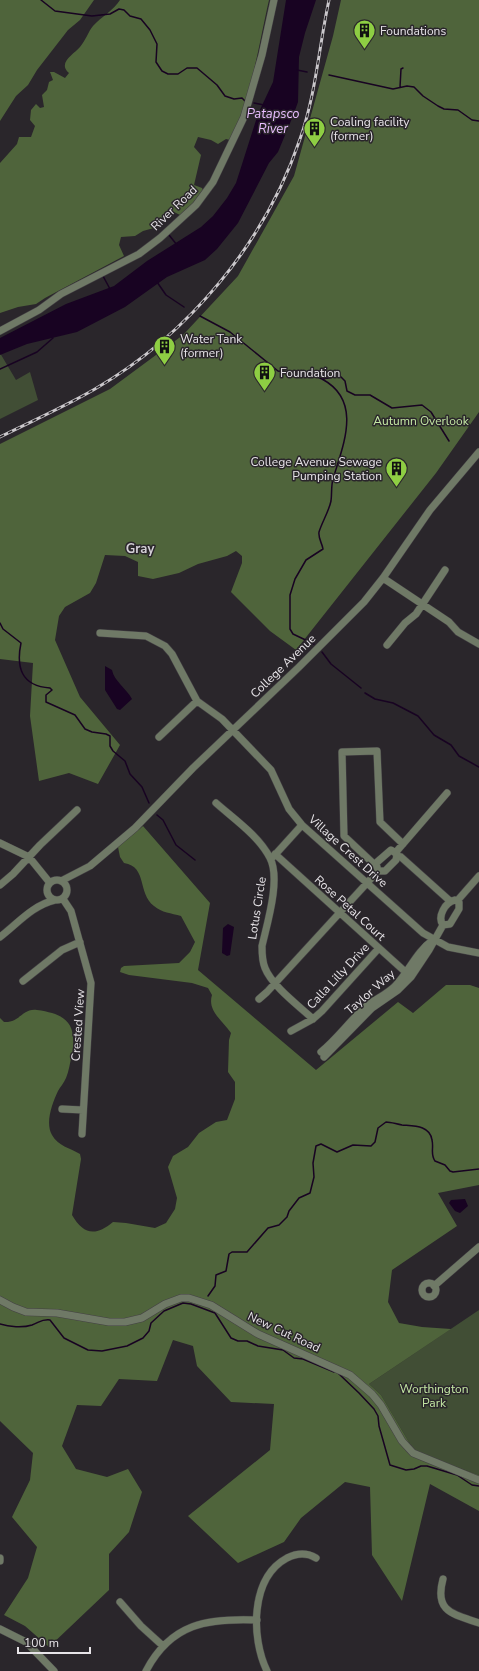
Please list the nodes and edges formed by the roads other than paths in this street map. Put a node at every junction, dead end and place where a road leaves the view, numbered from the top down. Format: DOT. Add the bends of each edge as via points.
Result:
graph roads {
  1 [pos="274,0"];
  2 [pos="0,330"];
  3 [pos="479,452"];
  4 [pos="444,570"];
  5 [pos="383,578"];
  6 [pos="422,604"];
  7 [pos="100,633"];
  8 [pos="387,644"];
  9 [pos="479,644"];
  10 [pos="197,701"];
  11 [pos="233,730"];
  12 [pos="159,737"];
  13 [pos="447,792"];
  14 [pos="216,803"];
  15 [pos="78,810"];
  16 [pos="302,825"];
  17 [pos="0,843"];
  18 [pos="403,844"];
  19 [pos="396,854"];
  20 [pos="273,857"];
  21 [pos="29,858"];
  22 [pos="377,868"];
  23 [pos="78,873"];
  24 [pos="479,876"];
  25 [pos="60,881"];
  26 [pos="50,883"];
  27 [pos="367,883"];
  28 [pos="0,885"];
  29 [pos="67,889"];
  30 [pos="47,890"];
  31 [pos="59,900"];
  32 [pos="454,901"];
  33 [pos="35,909"];
  34 [pos="340,913"];
  35 [pos="443,925"];
  36 [pos="0,937"];
  37 [pos="433,940"];
  38 [pos="80,942"];
  39 [pos="379,948"];
  40 [pos="479,953"];
  41 [pos="408,975"];
  42 [pos="23,981"];
  43 [pos="276,983"];
  44 [pos="258,999"];
  45 [pos="313,1019"];
  46 [pos="291,1031"];
  47 [pos="323,1055"];
  48 [pos="62,1109"];
  49 [pos="83,1110"];
  50 [pos="82,1134"];
  51 [pos="479,1247"];
  52 [pos="434,1286"];
  53 [pos="0,1300"];
  54 [pos="479,1480"];
  55 [pos="316,1558"];
  56 [pos="443,1579"];
  57 [pos="120,1602"];
  58 [pos="257,1620"];
  59 [pos="479,1623"];
  60 [pos="1,1632"];
  61 [pos="163,1646"];
  62 [pos="54,1671"];
  63 [pos="146,1671"];
  64 [pos="267,1671"];
  1 -- 2 [label="street, River Road" via="262,55 244,117 216,176 196,205 139,254 61,294 39,310"];
  3 -- 5 [label="street, College Avenue" via="426,516"];
  4 -- 6 [label="street"];
  5 -- 6 [label="street"];
  5 -- 11 [label="street, College Avenue" via="364,602"];
  6 -- 8 [label="street" via="416,614"];
  6 -- 9 [label="street" via="449,622 458,632"];
  7 -- 10 [label="street" via="138,634 159,641 172,654"];
  10 -- 11 [label="street, Village Crest Drive" via="217,714"];
  10 -- 12 [label="street"];
  11 -- 16 [label="street, Village Crest Drive" via="272,770 289,809"];
  11 -- 23 [label="street, College Avenue" via="116,846"];
  13 -- 18 [label="street"];
  14 -- 20 [label="street, Lotus Circle" via="256,838"];
  15 -- 21 [label="street"];
  16 -- 20 [label="street"];
  16 -- 27 [label="street, Village Crest Drive"];
  17 -- 21 [label="street"];
  18 -- 19 [label="street"];
  18 -- 22 [label="street" via="380,822 377,751 342,752 344,836"];
  19 -- 22 [label="street" via="396,860 387,870"];
  19 -- 22 [label="street" via="388,850"];
  19 -- 32 [label="street"];
  20 -- 34 [label="street, Rose Petal Court"];
  20 -- 43 [label="street, Lotus Circle" via="273,888 262,958 265,968"];
  21 -- 26 [label="street"];
  21 -- 28 [label="street"];
  22 -- 27 [label="street"];
  23 -- 25 [label="street, College Avenue"];
  23 -- 29 [label="street, College Avenue"];
  24 -- 32 [label="street"];
  25 -- 26 [label="street, College Avenue" via="54,880"];
  25 -- 29 [label="street"];
  26 -- 30 [label="street"];
  27 -- 34 [label="street"];
  27 -- 37 [label="street, Village Crest Drive"];
  29 -- 31 [label="street, College Avenue" via="67,893"];
  30 -- 31 [label="street" via="48,895"];
  30 -- 33 [label="street"];
  31 -- 33 [label="street"];
  31 -- 38 [label="street, Crested View" via="71,911"];
  32 -- 35 [label="street" via="441,916"];
  32 -- 35 [label="street" via="460,905 459,909 450,924"];
  33 -- 36 [label="street"];
  34 -- 39 [label="street, Rose Petal Court"];
  34 -- 43 [label="street"];
  35 -- 37 [label="street, Taylor Way"];
  37 -- 40 [label="street, Village Crest Drive" via="458,950"];
  37 -- 41 [label="street, Taylor Way" via="424,946"];
  38 -- 42 [label="street" via="62,950"];
  38 -- 49 [label="street, Crested View" via="91,983"];
  39 -- 41 [label="street, Rose Petal Court"];
  39 -- 45 [label="street, Calla Lilly Drive"];
  41 -- 47 [label="street, Taylor Way" via="387,994 364,1007"];
  43 -- 44 [label="street"];
  43 -- 45 [label="street, Lotus Circle"];
  45 -- 46 [label="street, Calla Lilly Drive"];
  48 -- 49 [label="street"];
  49 -- 50 [label="street, Crested View"];
  51 -- 52 [label="street"];
  53 -- 54 [label="street, New Cut Road" via="26,1312 57,1313 109,1322 142,1318 181,1298 212,1305 258,1334 350,1375 376,1399 402,1441 413,1453"];
  55 -- 58 [label="street" via="307,1554 297,1554 276,1566 263,1587"];
  56 -- 59 [label="street" via="440,1594 446,1609"];
  57 -- 61 [label="street"];
  58 -- 61 [label="street" via="228,1619 202,1623 179,1633"];
  58 -- 64 [label="street" via="259,1646"];
  60 -- 62 [label="street" via="26,1642"];
  61 -- 63 [label="street"];
}
